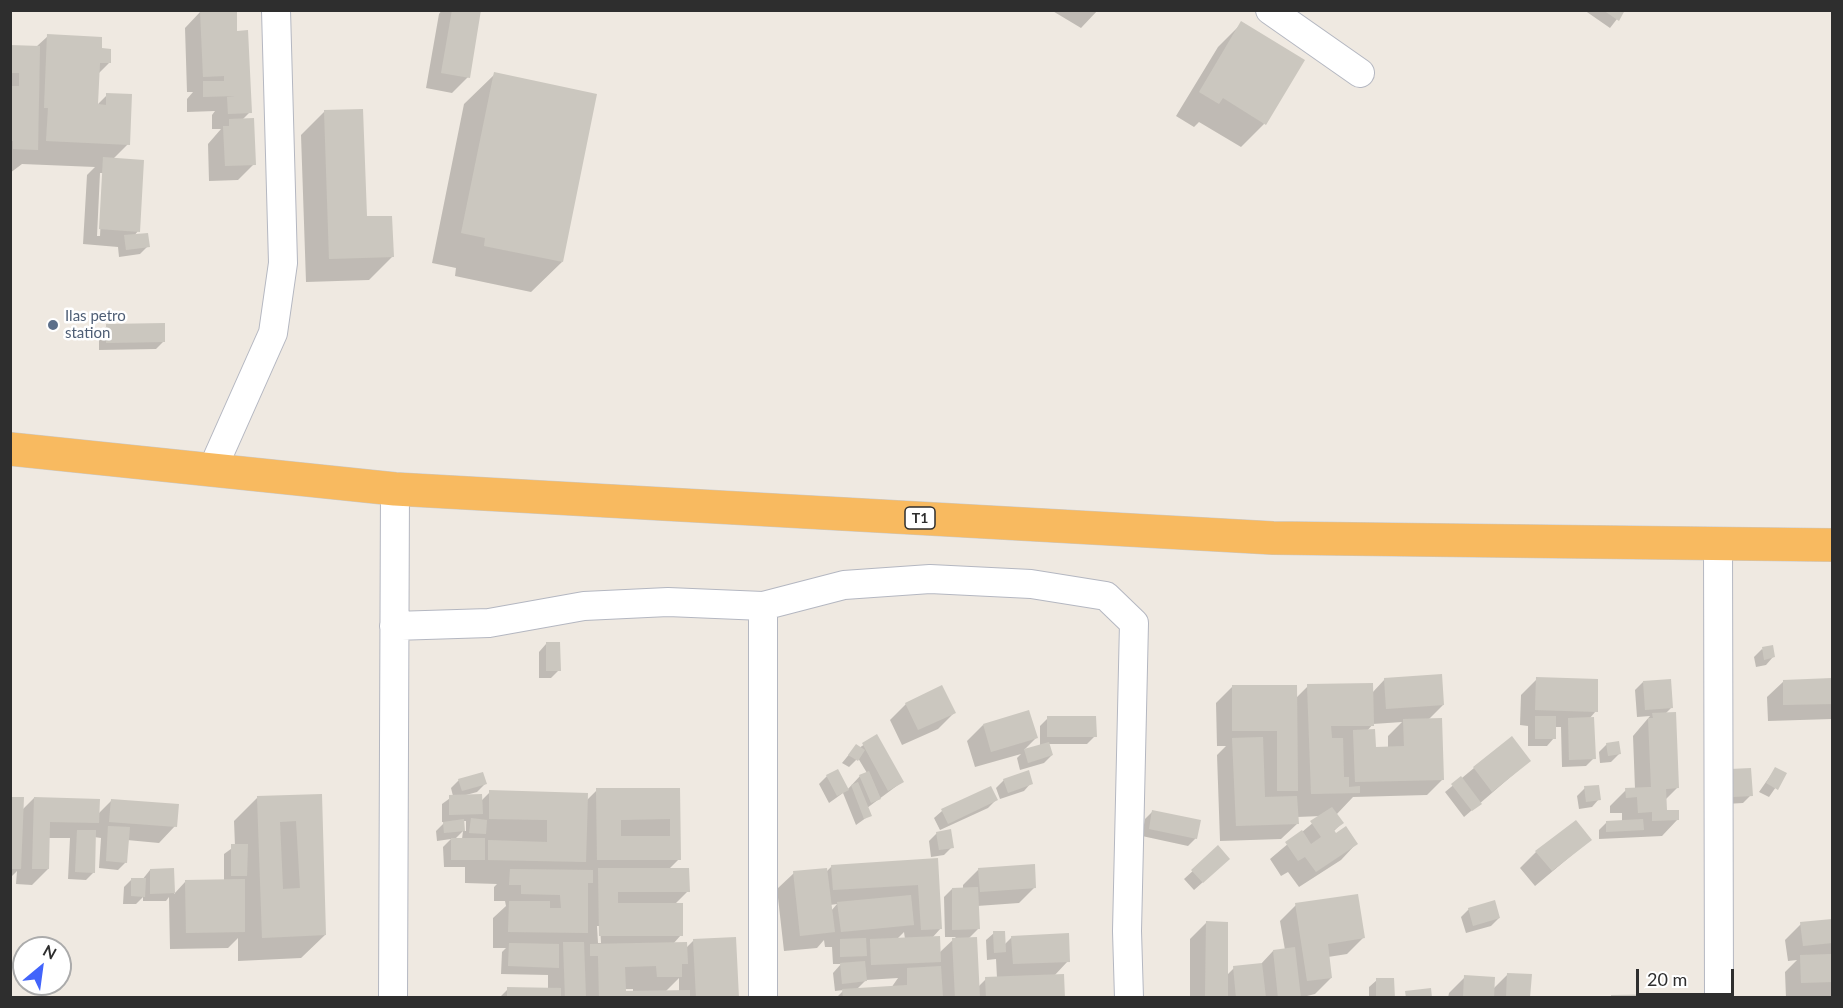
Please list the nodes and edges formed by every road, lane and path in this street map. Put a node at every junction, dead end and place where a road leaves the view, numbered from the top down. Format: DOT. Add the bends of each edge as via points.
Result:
graph roads {
  1 [pos="276,10"];
  2 [pos="1270,10"];
  3 [pos="1360,73"];
  4 [pos="10,449"];
  5 [pos="212,470"];
  6 [pos="395,489"];
  7 [pos="1718,544"];
  8 [pos="1833,545"];
  9 [pos="763,606"];
  10 [pos="394,626"];
  11 [pos="393,998"];
  12 [pos="763,998"];
  13 [pos="1129,998"];
  14 [pos="1719,998"];
  1 -- 5 [label="street" via="283,263 273,333"];
  2 -- 3 [label="street"];
  4 -- 5 [label="highway, T1"];
  5 -- 6 [label="highway, T1"];
  6 -- 7 [label="highway, T1" via="1273,538"];
  6 -- 10 [label="street"];
  7 -- 8 [label="highway, T1"];
  7 -- 14 [label="street"];
  9 -- 10 [label="street" via="668,602 584,606 489,623"];
  9 -- 12 [label="street"];
  9 -- 13 [label="street" via="844,585 930,579 1031,584 1106,596 1134,623 1127,920"];
  10 -- 11 [label="street"];
}
